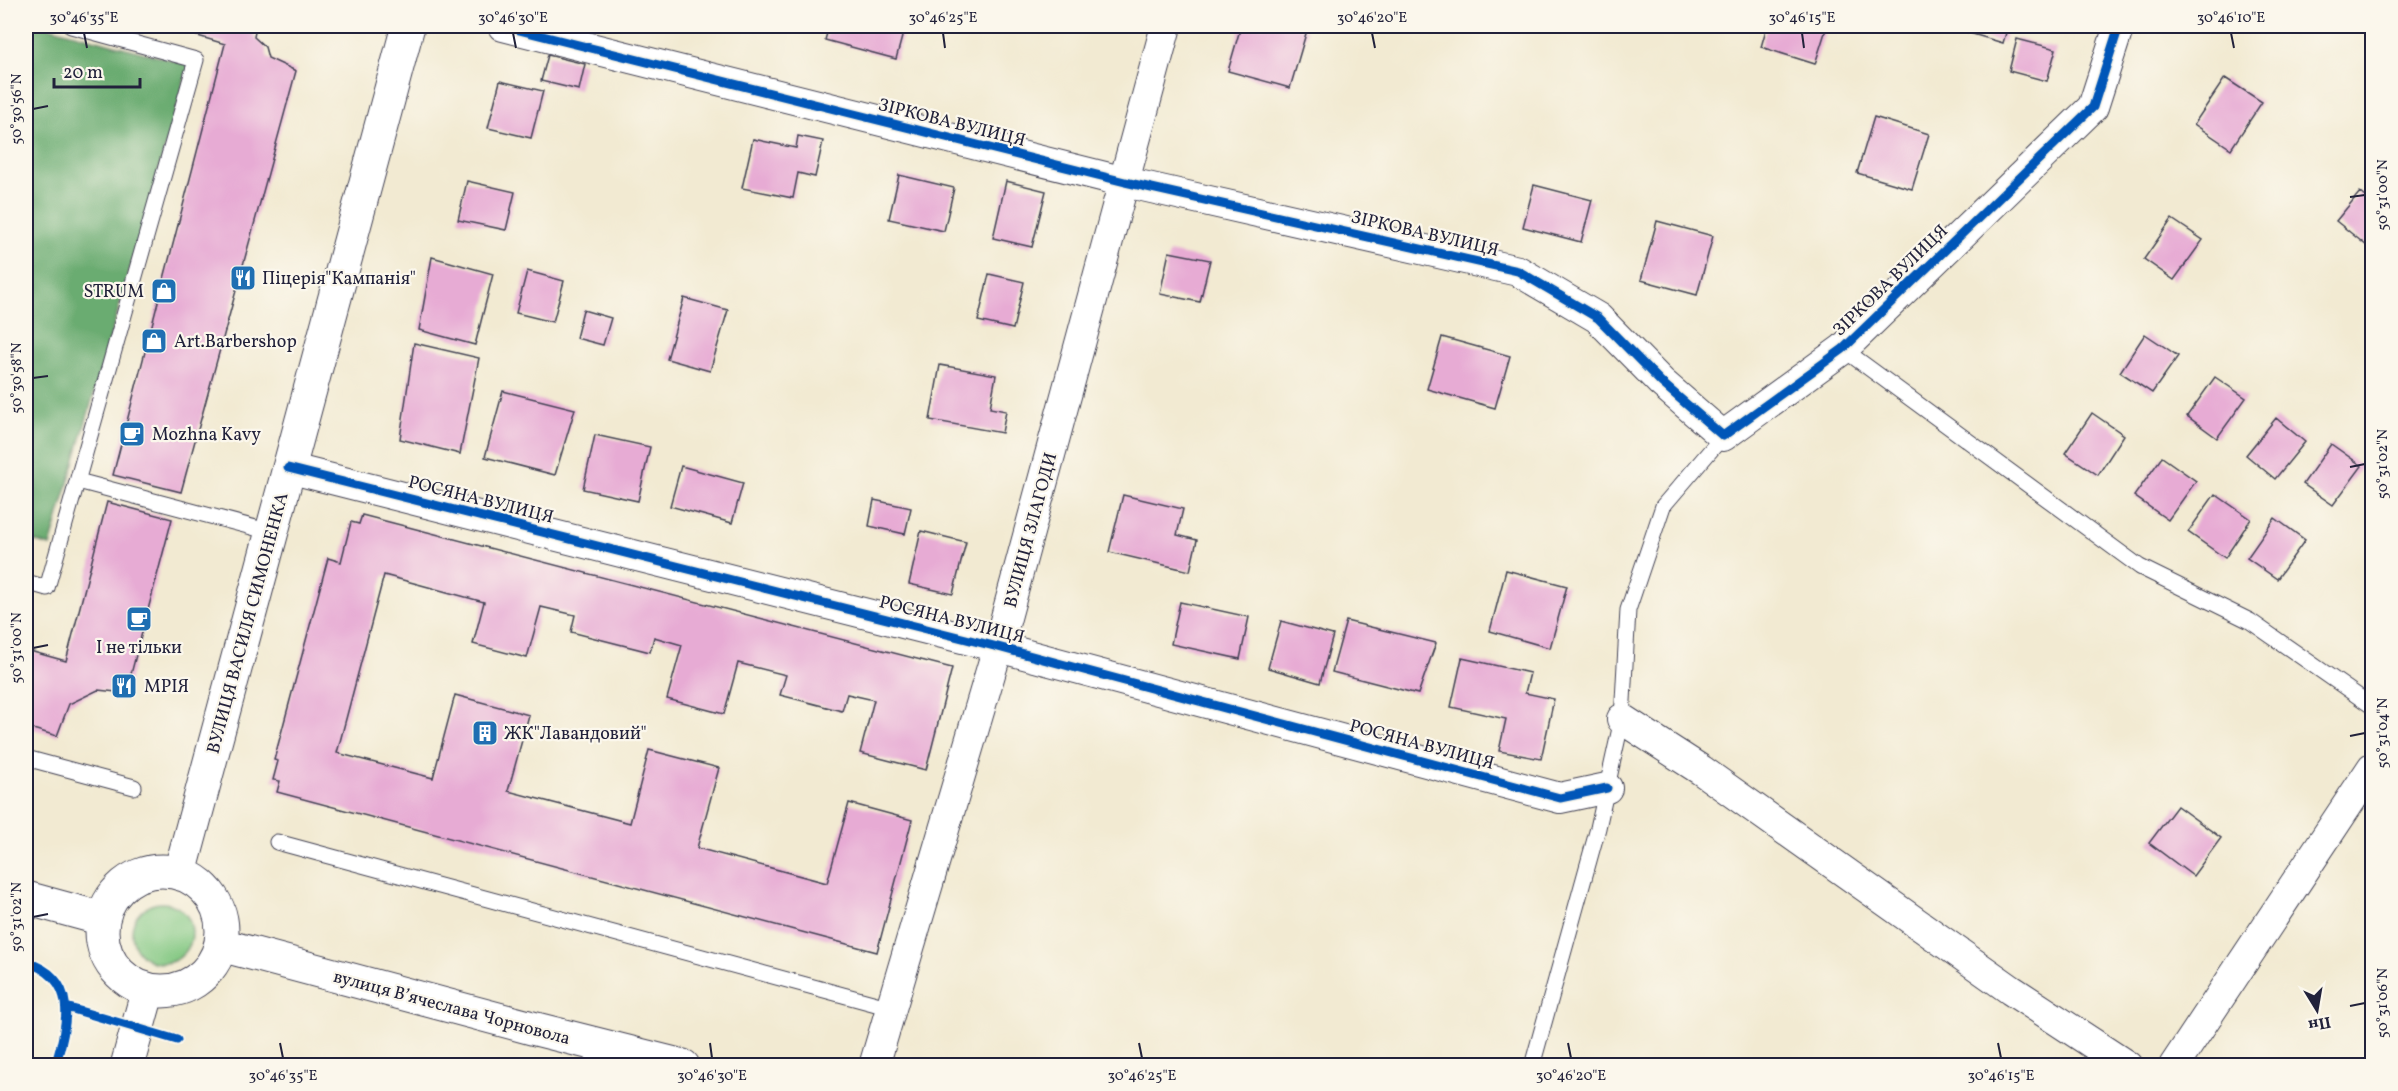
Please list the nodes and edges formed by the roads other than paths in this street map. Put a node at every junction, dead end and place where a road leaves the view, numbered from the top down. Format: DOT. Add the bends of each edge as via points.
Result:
graph roads {
  1 [pos="71,26"];
  2 [pos="408,26"];
  3 [pos="503,26"];
  4 [pos="1166,26"];
  5 [pos="2119,26"];
  6 [pos="1125,182"];
  7 [pos="1843,349"];
  8 [pos="1723,436"];
  9 [pos="288,468"];
  10 [pos="78,481"];
  11 [pos="271,532"];
  12 [pos="26,582"];
  13 [pos="998,647"];
  14 [pos="2373,706"];
  15 [pos="1622,719"];
  16 [pos="26,758"];
  17 [pos="2373,768"];
  18 [pos="134,787"];
  19 [pos="1607,788"];
  20 [pos="277,842"];
  21 [pos="180,873"];
  22 [pos="26,898"];
  23 [pos="103,919"];
  24 [pos="221,945"];
  25 [pos="148,990"];
  26 [pos="891,1008"];
  27 [pos="127,1065"];
  28 [pos="683,1065"];
  29 [pos="874,1065"];
  30 [pos="1532,1065"];
  31 [pos="2127,1065"];
  32 [pos="2174,1065"];
  1 -- 10 [label="lane" via="196,60"];
  2 -- 9 [label="street, ВУЛИЦЯ ВАСИЛЯ СИМОНЕНКА"];
  3 -- 6 [label="street, ЗІРКОВА ВУЛИЦЯ"];
  4 -- 6 [label="street, ВУЛИЦЯ ЗЛАГОДИ"];
  5 -- 7 [label="street, ЗІРКОВА ВУЛИЦЯ" via="2093,107"];
  6 -- 8 [label="street, ЗІРКОВА ВУЛИЦЯ" via="1518,271 1598,318"];
  6 -- 13 [label="street, ВУЛИЦЯ ЗЛАГОДИ"];
  7 -- 8 [label="street, ЗІРКОВА ВУЛИЦЯ"];
  7 -- 14 [label="lane" via="2140,567 2250,621"];
  8 -- 15 [label="lane" via="1663,506 1628,610"];
  9 -- 11 [label="street, ВУЛИЦЯ ВАСИЛЯ СИМОНЕНКА"];
  9 -- 13 [label="street, РОСЯНА ВУЛИЦЯ"];
  10 -- 11 [label="lane"];
  10 -- 12 [label="lane" via="47,588"];
  11 -- 21 [label="street, ВУЛИЦЯ ВАСИЛЯ СИМОНЕНКА"];
  13 -- 19 [label="street, РОСЯНА ВУЛИЦЯ" via="1560,798"];
  13 -- 26 [label="street, ВУЛИЦЯ ЗЛАГОДИ"];
  15 -- 19 [label="lane"];
  15 -- 31 [label="street" via="1701,770 2011,990"];
  16 -- 18 [label="lane"];
  17 -- 32 [label="street"];
  19 -- 30 [label="lane"];
  20 -- 26 [label="lane"];
  21 -- 23 [label="street" via="157,871 137,876 112,897"];
  21 -- 24 [label="street" via="198,882 218,907"];
  22 -- 23 [label="street"];
  23 -- 25 [label="street" via="104,948 112,965 120,975"];
  24 -- 25 [label="street" via="212,965 189,985 174,990"];
  24 -- 28 [label="street, вулиця Вʼячеслава Чорновола"];
  25 -- 27 [label="street"];
  26 -- 29 [label="street, ВУЛИЦЯ ЗЛАГОДИ"];
}
